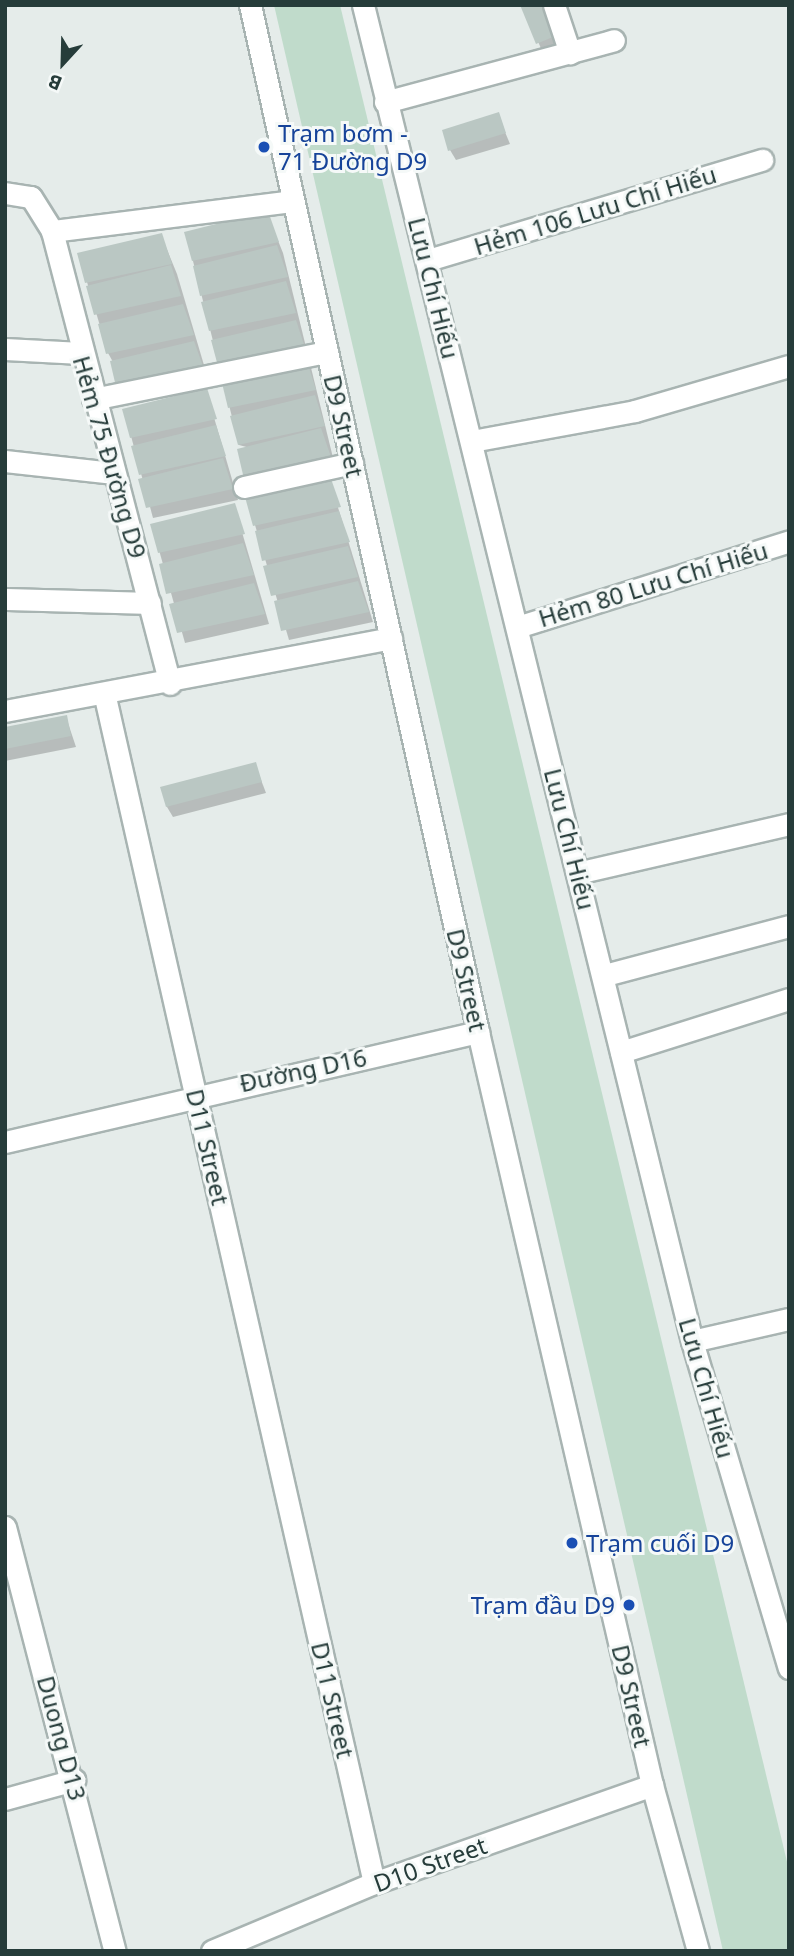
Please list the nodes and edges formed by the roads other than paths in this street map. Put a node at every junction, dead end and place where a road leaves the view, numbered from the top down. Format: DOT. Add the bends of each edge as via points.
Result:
graph roads {
  1 [pos="250,5"];
  2 [pos="363,5"];
  3 [pos="554,5"];
  4 [pos="614,40"];
  5 [pos="569,52"];
  6 [pos="385,102"];
  7 [pos="762,160"];
  8 [pos="5,193"];
  9 [pos="293,201"];
  10 [pos="52,231"];
  11 [pos="428,260"];
  12 [pos="5,349"];
  13 [pos="327,352"];
  14 [pos="81,353"];
  15 [pos="789,366"];
  16 [pos="93,399"];
  17 [pos="472,440"];
  18 [pos="5,461"];
  19 [pos="352,463"];
  20 [pos="114,473"];
  21 [pos="244,487"];
  22 [pos="789,541"];
  23 [pos="5,599"];
  24 [pos="150,603"];
  25 [pos="517,627"];
  26 [pos="391,638"];
  27 [pos="170,684"];
  28 [pos="105,697"];
  29 [pos="5,711"];
  30 [pos="789,824"];
  31 [pos="577,873"];
  32 [pos="789,926"];
  33 [pos="605,975"];
  34 [pos="789,999"];
  35 [pos="478,1032"];
  36 [pos="621,1052"];
  37 [pos="195,1094"];
  38 [pos="5,1142"];
  39 [pos="789,1319"];
  40 [pos="692,1341"];
  41 [pos="5,1527"];
  42 [pos="8,1549"];
  43 [pos="785,1628"];
  44 [pos="789,1668"];
  45 [pos="74,1780"];
  46 [pos="652,1785"];
  47 [pos="5,1799"];
  48 [pos="374,1883"];
  49 [pos="115,1951"];
  50 [pos="212,1951"];
  51 [pos="698,1951"];
  1 -- 9 [label="street, D9 Street"];
  2 -- 6 [label="street, Lưu Chí Hiếu"];
  3 -- 5 [label="street"];
  4 -- 5 [label="street"];
  5 -- 6 [label="street"];
  6 -- 11 [label="street, Lưu Chí Hiếu"];
  7 -- 11 [label="street, Hẻm 106 Lưu Chí Hiếu"];
  8 -- 10 [label="street, Hẻm 75 Đường D9" via="31,197"];
  9 -- 10 [label="street"];
  9 -- 13 [label="street, D9 Street"];
  10 -- 14 [label="street, Hẻm 75 Đường D9"];
  11 -- 17 [label="street, Lưu Chí Hiếu"];
  12 -- 14 [label="street"];
  13 -- 16 [label="street"];
  13 -- 19 [label="street, D9 Street"];
  14 -- 16 [label="street, Hẻm 75 Đường D9"];
  15 -- 17 [label="street" via="635,411"];
  16 -- 20 [label="street, Hẻm 75 Đường D9"];
  17 -- 25 [label="street, Lưu Chí Hiếu"];
  18 -- 20 [label="street"];
  19 -- 21 [label="street"];
  19 -- 26 [label="street, D9 Street"];
  20 -- 24 [label="street, Hẻm 75 Đường D9"];
  22 -- 25 [label="street, Hẻm 80 Lưu Chí Hiếu"];
  23 -- 24 [label="street"];
  24 -- 27 [label="street, Hẻm 75 Đường D9"];
  25 -- 31 [label="street, Lưu Chí Hiếu"];
  26 -- 27 [label="street"];
  26 -- 35 [label="street, D9 Street"];
  27 -- 28 [label="street"];
  28 -- 29 [label="street"];
  28 -- 37 [label="street, D11 Street"];
  30 -- 31 [label="street"];
  31 -- 33 [label="street, Lưu Chí Hiếu"];
  32 -- 33 [label="street"];
  33 -- 36 [label="street, Lưu Chí Hiếu"];
  34 -- 36 [label="street"];
  35 -- 37 [label="street, Đường D16"];
  35 -- 46 [label="street, D9 Street"];
  36 -- 40 [label="street, Lưu Chí Hiếu"];
  37 -- 38 [label="street, Đường D16"];
  37 -- 48 [label="street, D11 Street"];
  39 -- 40 [label="street"];
  40 -- 43 [label="street, Lưu Chí Hiếu"];
  41 -- 42 [label="street, Duong D13"];
  42 -- 45 [label="street, Duong D13"];
  43 -- 44 [label="street, Lưu Chí Hiếu"];
  45 -- 47 [label="street"];
  45 -- 49 [label="street, Duong D13"];
  46 -- 48 [label="street, D10 Street"];
  46 -- 51 [label="street, D9 Street"];
  48 -- 50 [label="street, D10 Street"];
}
